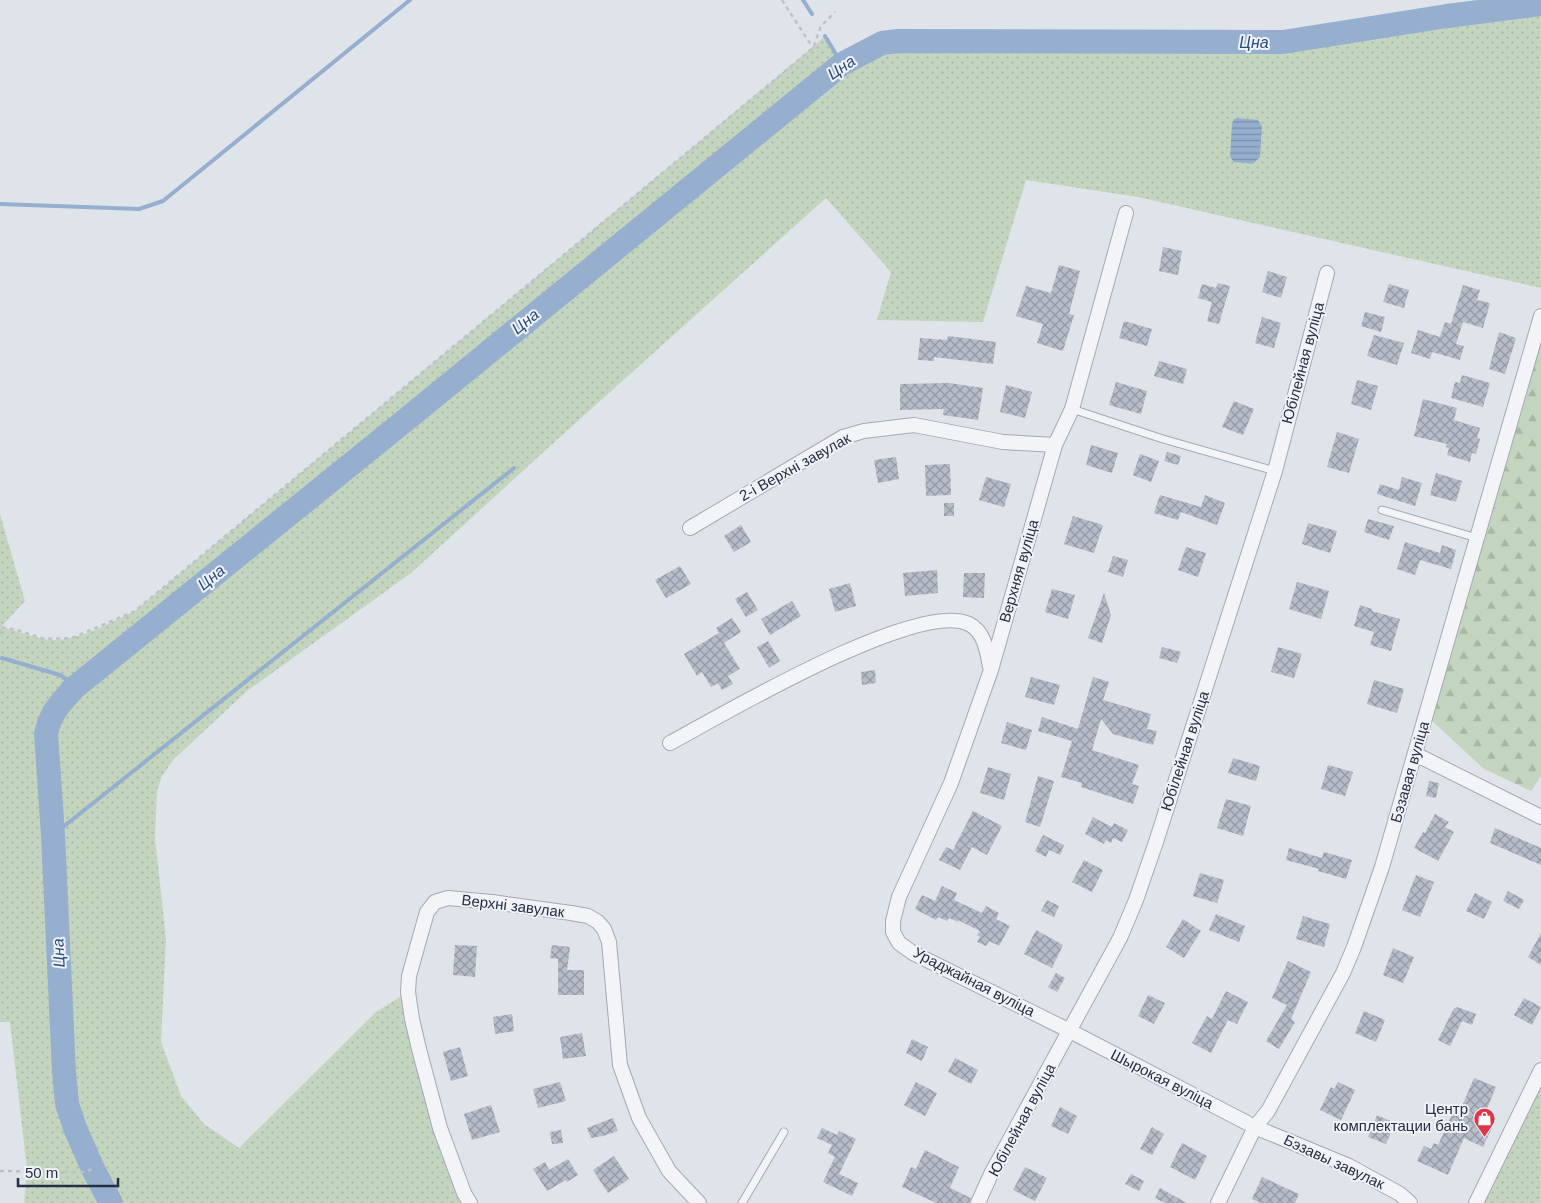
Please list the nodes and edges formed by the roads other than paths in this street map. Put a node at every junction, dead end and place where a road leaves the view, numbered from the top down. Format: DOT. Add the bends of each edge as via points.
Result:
graph roads {
  1 [pos="1126,213"];
  2 [pos="1328,272"];
  3 [pos="1541,316"];
  4 [pos="1072,409"];
  5 [pos="1055,445"];
  6 [pos="1275,471"];
  7 [pos="1382,510"];
  8 [pos="690,528"];
  9 [pos="1477,538"];
  10 [pos="991,670"];
  11 [pos="670,743"];
  12 [pos="1415,754"];
  13 [pos="1541,817"];
  14 [pos="893,921"];
  15 [pos="1070,1031"];
  16 [pos="1541,1070"];
  17 [pos="1255,1127"];
  18 [pos="784,1132"];
  19 [pos="470,1203"];
  20 [pos="699,1203"];
  21 [pos="742,1203"];
  22 [pos="978,1203"];
  23 [pos="1218,1203"];
  24 [pos="1410,1203"];
  25 [pos="1476,1203"];
  1 -- 4 [label="street, Верхняя вуліца"];
  2 -- 6 [label="street, Юбілейная вуліца"];
  3 -- 9 [label="street, Бэзавая вуліца"];
  4 -- 5 [label="street, Верхняя вуліца"];
  4 -- 6 [label="lane"];
  5 -- 8 [label="street, 2-і Верхні завулак" via="1003,442 914,425 864,431 843,438"];
  5 -- 10 [label="street, Верхняя вуліца"];
  6 -- 15 [label="street, Юбілейная вуліца" via="1136,900 1120,938"];
  7 -- 9 [label="lane"];
  9 -- 12 [label="street, Бэзавая вуліца"];
  10 -- 11 [label="street" via="981,635 971,625 959,621 932,622 890,634 813,666"];
  10 -- 14 [label="street, Верхняя вуліца" via="951,783 902,889"];
  12 -- 13 [label="street"];
  12 -- 17 [label="street, Бэзавая вуліца" via="1382,867 1347,964 1268,1111"];
  14 -- 15 [label="street, Ураджайная вуліца" via="899,943 913,953"];
  15 -- 17 [label="street, Шырокая вуліца"];
  15 -- 22 [label="street, Юбілейная вуліца"];
  16 -- 25 [label="street"];
  17 -- 23 [label="street, Бэзавая вуліца"];
  17 -- 24 [label="street, Бэзавы завулак" via="1349,1166 1400,1194"];
  18 -- 21 [label="lane"];
  19 -- 20 [label="street, Верхні завулак" via="440,1128 418,1049 408,992 409,976 427,912 435,902 448,898 571,912 588,916 604,929 609,942 620,1065 639,1118 669,1171"];
}
